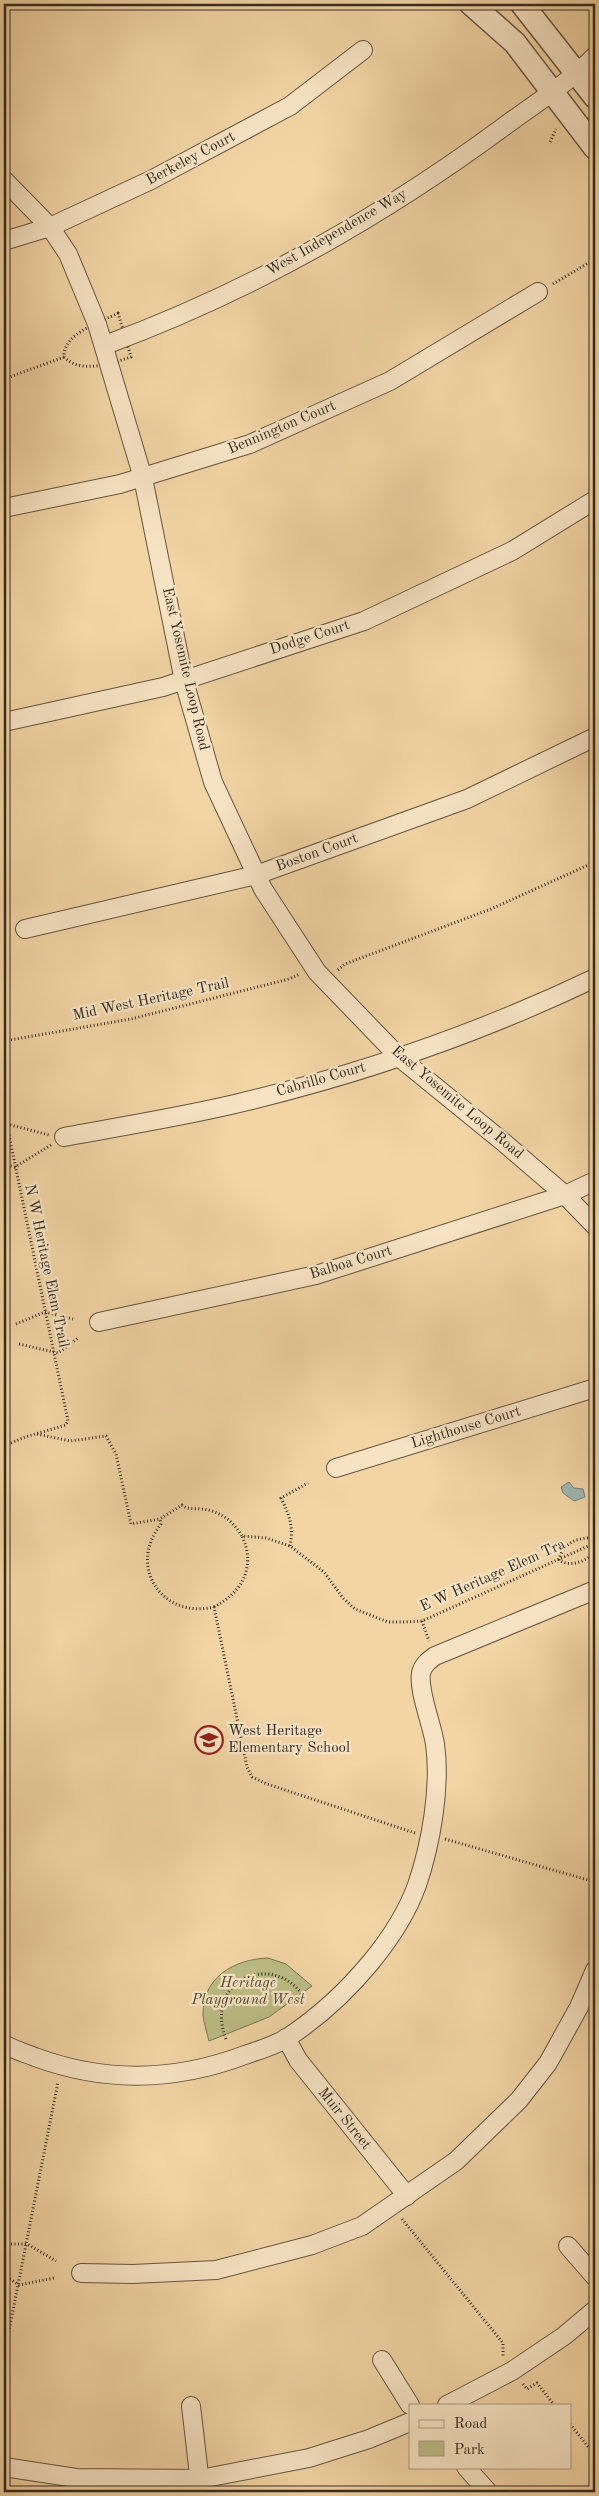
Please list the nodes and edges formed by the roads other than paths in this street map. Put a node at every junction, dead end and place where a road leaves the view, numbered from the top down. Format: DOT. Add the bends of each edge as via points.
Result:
graph roads {
  1 [pos="471,4"];
  2 [pos="522,4"];
  3 [pos="363,50"];
  4 [pos="595,56"];
  5 [pos="575,73"];
  6 [pos="552,90"];
  7 [pos="595,97"];
  8 [pos="595,148"];
  9 [pos="4,180"];
  10 [pos="50,227"];
  11 [pos="4,241"];
  12 [pos="538,292"];
  13 [pos="105,345"];
  14 [pos="143,478"];
  15 [pos="595,500"];
  16 [pos="4,508"];
  17 [pos="184,681"];
  18 [pos="4,722"];
  19 [pos="595,737"];
  20 [pos="256,875"];
  21 [pos="25,929"];
  22 [pos="595,978"];
  23 [pos="400,1058"];
  24 [pos="64,1137"];
  25 [pos="595,1181"];
  26 [pos="565,1195"];
  27 [pos="595,1226"];
  28 [pos="100,1322"];
  29 [pos="595,1388"];
  30 [pos="336,1468"];
  31 [pos="595,1590"];
  32 [pos="595,1970"];
  33 [pos="286,2038"];
  34 [pos="4,2044"];
  35 [pos="407,2196"];
  36 [pos="568,2246"];
  37 [pos="81,2273"];
  38 [pos="595,2277"];
  39 [pos="595,2310"];
  40 [pos="382,2360"];
  41 [pos="409,2404"];
  42 [pos="449,2404"];
  43 [pos="191,2406"];
  44 [pos="409,2422"];
  45 [pos="4,2467"];
  46 [pos="467,2468"];
  47 [pos="201,2486"];
  48 [pos="488,2492"];
  1 -- 6 [label="street" via="515,43"];
  2 -- 5 [label="street"];
  3 -- 10 [label="street, Berkeley Court" via="290,106 151,180"];
  4 -- 5 [label="street, West Independence Way"];
  5 -- 6 [label="street, West Independence Way"];
  5 -- 7 [label="street"];
  6 -- 8 [label="street"];
  6 -- 13 [label="street, West Independence Way" via="463,156 307,253 231,292"];
  9 -- 10 [label="street, East Yosemite Loop Road"];
  10 -- 11 [label="street, Berkeley Court"];
  10 -- 13 [label="street, East Yosemite Loop Road" via="68,254 84,288"];
  12 -- 14 [label="street, Bennington Court" via="390,381 250,444"];
  13 -- 14 [label="street, East Yosemite Loop Road"];
  14 -- 16 [label="street, Bennington Court"];
  14 -- 17 [label="street, East Yosemite Loop Road"];
  15 -- 17 [label="street, Dodge Court" via="512,551 364,620"];
  17 -- 18 [label="street, Dodge Court"];
  17 -- 20 [label="street, East Yosemite Loop Road" via="213,782"];
  19 -- 20 [label="street, Boston Court" via="467,799"];
  20 -- 21 [label="street, Boston Court"];
  20 -- 23 [label="street, East Yosemite Loop Road" via="317,972"];
  22 -- 23 [label="street, Cabrillo Court" via="554,998"];
  23 -- 24 [label="street, Cabrillo Court" via="239,1103"];
  23 -- 26 [label="street, East Yosemite Loop Road"];
  25 -- 26 [label="street, Balboa Court"];
  26 -- 27 [label="street, East Yosemite Loop Road"];
  26 -- 28 [label="street, Balboa Court" via="316,1275"];
  29 -- 30 [label="street, Lighthouse Court"];
  31 -- 33 [label="street" via="435,1656 424,1667 422,1686 435,1745 437,1774 434,1807 417,1886 390,1939 349,1989"];
  32 -- 35 [label="street" via="548,2063 519,2100 456,2161"];
  33 -- 34 [label="street" via="217,2066 156,2077 106,2076 61,2067"];
  33 -- 35 [label="street, Muir Street" via="298,2060"];
  35 -- 37 [label="street" via="362,2226 312,2245 216,2270"];
  36 -- 38 [label="street"];
  39 -- 42 [label="street" via="564,2336 512,2371"];
  40 -- 41 [label="street"];
  43 -- 47 [label="street"];
  44 -- 47 [label="street" via="309,2458"];
  45 -- 47 [label="street" via="76,2478"];
  46 -- 48 [label="street"];
}
